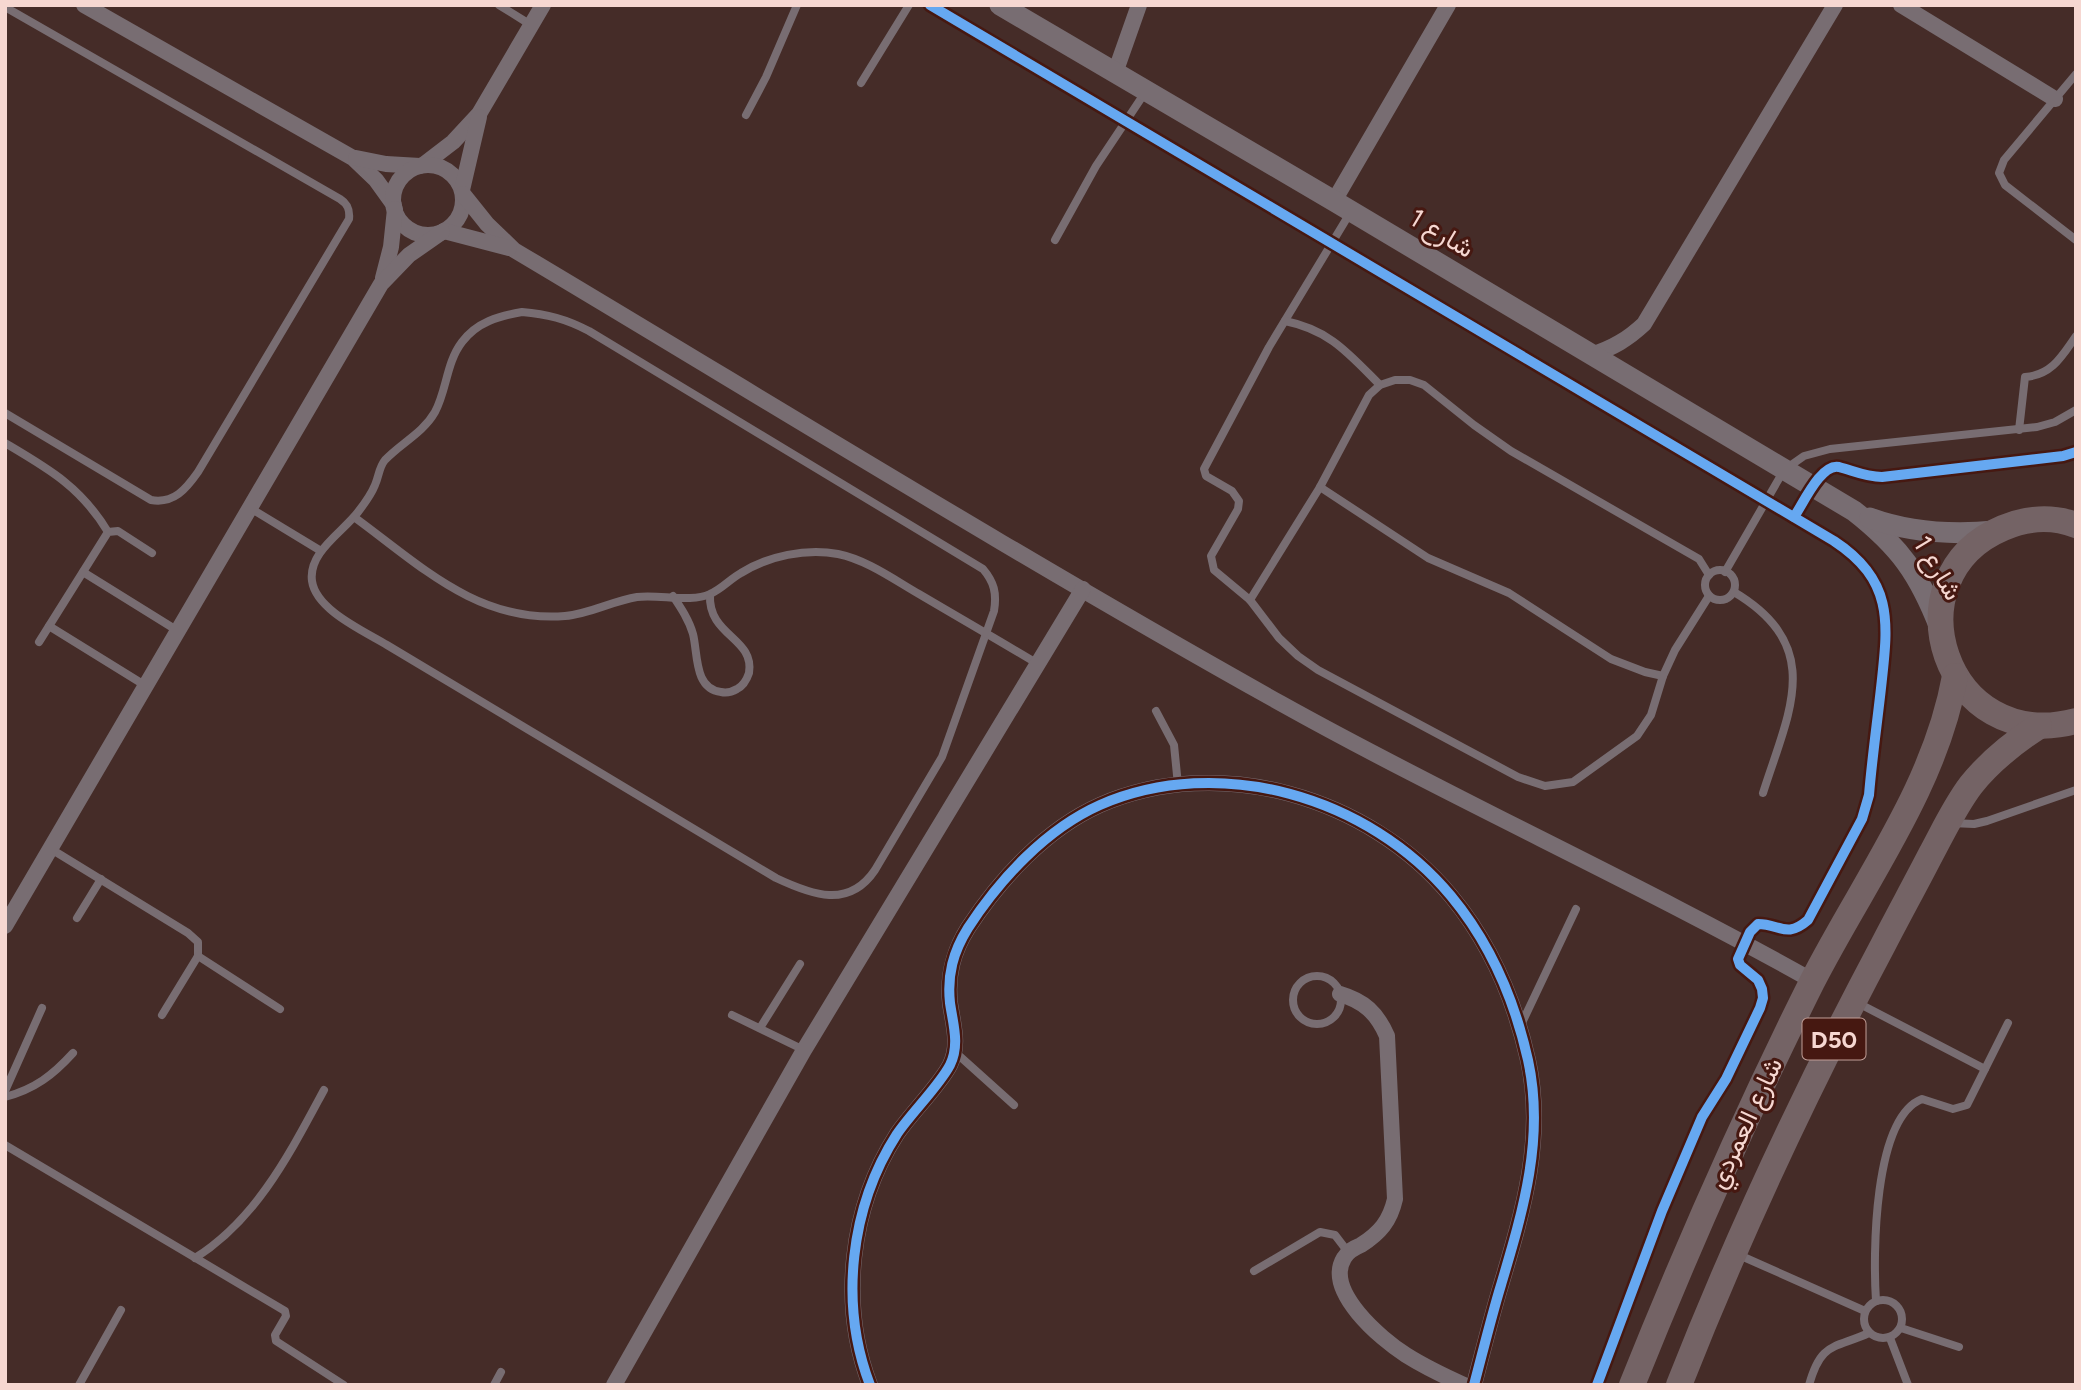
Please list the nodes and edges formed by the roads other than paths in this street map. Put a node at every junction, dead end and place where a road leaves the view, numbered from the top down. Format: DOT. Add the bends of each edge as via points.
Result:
graph roads {
  1 [pos="84,5"];
  2 [pos="499,5"];
  3 [pos="543,5"];
  4 [pos="797,5"];
  5 [pos="909,5"];
  6 [pos="1000,5"];
  7 [pos="1139,5"];
  8 [pos="1448,5"];
  9 [pos="1835,5"];
  10 [pos="1900,5"];
  11 [pos="5,7"];
  12 [pos="531,25"];
  13 [pos="1115,73"];
  14 [pos="2076,74"];
  15 [pos="861,83"];
  16 [pos="1146,91"];
  17 [pos="2055,99"];
  18 [pos="480,114"];
  19 [pos="746,115"];
  20 [pos="354,158"];
  21 [pos="421,166"];
  22 [pos="462,192"];
  23 [pos="1343,206"];
  24 [pos="394,207"];
  25 [pos="443,231"];
  26 [pos="1055,240"];
  27 [pos="2076,240"];
  28 [pos="514,250"];
  29 [pos="381,284"];
  30 [pos="1285,321"];
  31 [pos="2076,336"];
  32 [pos="1591,355"];
  33 [pos="1380,385"];
  34 [pos="2076,410"];
  35 [pos="5,413"];
  36 [pos="2019,430"];
  37 [pos="5,443"];
  38 [pos="1784,470"];
  39 [pos="1320,487"];
  40 [pos="2076,504"];
  41 [pos="250,508"];
  42 [pos="1854,511"];
  43 [pos="354,517"];
  44 [pos="2046,519"];
  45 [pos="2076,525"];
  46 [pos="1995,531"];
  47 [pos="108,532"];
  48 [pos="321,551"];
  49 [pos="152,553"];
  50 [pos="83,572"];
  51 [pos="1725,572"];
  52 [pos="1710,575"];
  53 [pos="1083,589"];
  54 [pos="1734,592"];
  55 [pos="710,594"];
  56 [pos="673,596"];
  57 [pos="1709,596"];
  58 [pos="1250,600"];
  59 [pos="49,626"];
  60 [pos="1940,628"];
  61 [pos="178,631"];
  62 [pos="987,634"];
  63 [pos="39,642"];
  64 [pos="1038,664"];
  65 [pos="1663,676"];
  66 [pos="1955,676"];
  67 [pos="146,686"];
  68 [pos="1156,710"];
  69 [pos="2076,721"];
  70 [pos="2039,726"];
  71 [pos="1178,785"];
  72 [pos="2076,790"];
  73 [pos="1763,793"];
  74 [pos="1948,822"];
  75 [pos="51,849"];
  76 [pos="101,879"];
  77 [pos="1576,909"];
  78 [pos="77,918"];
  79 [pos="5,926"];
  80 [pos="198,956"];
  81 [pos="800,964"];
  82 [pos="1813,981"];
  83 [pos="1340,994"];
  84 [pos="1853,1001"];
  85 [pos="42,1008"];
  86 [pos="280,1009"];
  87 [pos="162,1014"];
  88 [pos="732,1015"];
  89 [pos="2008,1023"];
  90 [pos="760,1028"];
  91 [pos="1519,1028"];
  92 [pos="804,1050"];
  93 [pos="955,1052"];
  94 [pos="73,1054"];
  95 [pos="1985,1069"];
  96 [pos="324,1090"];
  97 [pos="5,1094"];
  98 [pos="1014,1105"];
  99 [pos="5,1145"];
  100 [pos="1348,1252"];
  101 [pos="1733,1253"];
  102 [pos="195,1258"];
  103 [pos="1255,1271"];
  104 [pos="1876,1301"];
  105 [pos="121,1310"];
  106 [pos="1865,1311"];
  107 [pos="1901,1328"];
  108 [pos="1869,1333"];
  109 [pos="1890,1338"];
  110 [pos="1959,1348"];
  111 [pos="501,1373"];
  112 [pos="79,1385"];
  113 [pos="344,1385"];
  114 [pos="494,1385"];
  115 [pos="614,1385"];
  116 [pos="870,1385"];
  117 [pos="1464,1385"];
  118 [pos="1474,1385"];
  119 [pos="1632,1385"];
  120 [pos="1679,1385"];
  121 [pos="1809,1385"];
  122 [pos="1908,1385"];
  1 -- 20 [label="street"];
  2 -- 12 [label="lane"];
  3 -- 12 [label="street"];
  4 -- 19 [label="lane"];
  5 -- 15 [label="lane"];
  6 -- 13 [label="street, شارع 1"];
  7 -- 13 [label="street"];
  8 -- 23 [label="street"];
  9 -- 32 [label="street" via="1644,324 1611,349"];
  10 -- 17 [label="street"];
  11 -- 35 [label="lane" via="340,199 350,213 198,472 177,496 151,500"];
  12 -- 18 [label="street"];
  13 -- 16 [label="street, شارع 1"];
  14 -- 17 [label="lane"];
  16 -- 23 [label="street, شارع 1"];
  16 -- 26 [label="lane" via="1105,150"];
  17 -- 27 [label="lane" via="2004,160 1999,173 2005,185"];
  18 -- 21 [label="street"];
  18 -- 22 [label="street"];
  20 -- 21 [label="street"];
  20 -- 24 [label="street"];
  21 -- 22 [label="street" via="451,173"];
  21 -- 24 [label="street" via="399,181"];
  22 -- 25 [label="street" via="457,220"];
  22 -- 28 [label="street"];
  23 -- 30 [label="lane"];
  23 -- 32 [label="street, شارع 1"];
  24 -- 25 [label="street" via="398,218 413,231"];
  24 -- 29 [label="street" via="391,247"];
  25 -- 28 [label="street"];
  25 -- 29 [label="street" via="409,255"];
  28 -- 53 [label="street"];
  29 -- 41 [label="street"];
  30 -- 33 [label="lane" via="1324,333"];
  30 -- 58 [label="lane" via="1203,471 1240,501 1211,564"];
  31 -- 36 [label="lane" via="2053,367 2025,377"];
  32 -- 38 [label="street, شارع 1"];
  33 -- 39 [label="lane" via="1369,395"];
  33 -- 52 [label="lane" via="1402,380 1424,385 1510,451 1699,559"];
  34 -- 36 [label="lane" via="2055,422"];
  36 -- 38 [label="lane" via="1830,449 1804,456"];
  37 -- 47 [label="lane" via="80,493"];
  38 -- 42 [label="street, شارع 1"];
  38 -- 51 [label="lane"];
  39 -- 58 [label="lane"];
  39 -- 65 [label="lane" via="1428,558 1509,593 1611,659"];
  40 -- 44 [label="main road"];
  41 -- 48 [label="lane"];
  41 -- 61 [label="street"];
  42 -- 46 [label="street, شارع 1" via="1923,532"];
  42 -- 60 [label="street, شارع 1" via="1908,562"];
  43 -- 48 [label="lane"];
  43 -- 56 [label="lane" via="445,584 503,612 567,616 638,597"];
  43 -- 62 [label="lane" via="372,492 385,461 434,414 462,342 499,316 546,314 589,331 983,569 995,588 996,600"];
  44 -- 45 [label="main road"];
  44 -- 46 [label="main road"];
  46 -- 60 [label="main road" via="1971,548 1953,571 1942,599"];
  47 -- 49 [label="lane" via="118,531"];
  47 -- 50 [label="lane"];
  48 -- 62 [label="lane" via="312,579 324,606 776,878 828,895 856,890 875,870 942,757"];
  50 -- 59 [label="lane"];
  50 -- 61 [label="lane"];
  51 -- 52 [label="lane"];
  51 -- 54 [label="lane" via="1734,580"];
  52 -- 57 [label="lane" via="1705,585"];
  53 -- 64 [label="street"];
  53 -- 82 [label="street" via="1371,753"];
  54 -- 57 [label="lane" via="1725,600"];
  54 -- 73 [label="lane" via="1769,617 1791,655 1794,673 1791,709"];
  55 -- 56 [label="lane"];
  55 -- 56 [label="lane" via="715,621 738,643 749,663 744,684 735,691 713,691 705,684 693,634"];
  55 -- 62 [label="lane" via="742,571 787,555 837,554 870,566"];
  57 -- 65 [label="lane"];
  58 -- 65 [label="lane" via="1279,638 1318,670 1518,777 1545,786 1573,782 1637,736 1651,715"];
  59 -- 63 [label="lane"];
  59 -- 67 [label="lane"];
  60 -- 66 [label="main road"];
  61 -- 67 [label="street"];
  62 -- 64 [label="lane"];
  64 -- 92 [label="street"];
  66 -- 70 [label="main road" via="1970,696 1991,711"];
  66 -- 82 [label="main road, شارع العمردي / D50" via="1945,725 1927,771"];
  67 -- 75 [label="street"];
  68 -- 71 [label="lane" via="1174,745"];
  69 -- 70 [label="main road"];
  70 -- 74 [label="main road, شارع العمردي / D50" via="1986,768"];
  71 -- 91 [label="street" via="1222,783 1265,788 1348,815 1386,837 1451,895 1476,930 1497,969"];
  71 -- 93 [label="street" via="1137,792 1098,806 1061,827 1001,884 956,948 950,972"];
  72 -- 74 [label="lane" via="1987,821"];
  74 -- 84 [label="main road, شارع العمردي / D50"];
  75 -- 76 [label="lane"];
  75 -- 79 [label="street"];
  76 -- 78 [label="lane"];
  76 -- 80 [label="lane" via="194,936"];
  77 -- 91 [label="lane"];
  80 -- 86 [label="lane"];
  80 -- 87 [label="lane"];
  81 -- 90 [label="lane"];
  82 -- 119 [label="main road, شارع العمردي / D50" via="1728,1158"];
  83 -- 83 [label="lane" via="1326,978 1312,976 1295,989 1294,1009 1304,1020 1325,1022 1336,1014"];
  83 -- 100 [label="street" via="1369,1008 1387,1036 1395,1199 1384,1226"];
  84 -- 95 [label="lane"];
  84 -- 101 [label="main road, شارع العمردي / D50"];
  85 -- 97 [label="lane"];
  88 -- 90 [label="lane"];
  89 -- 95 [label="lane"];
  90 -- 92 [label="lane"];
  91 -- 118 [label="street" via="1533,1094 1533,1161"];
  92 -- 115 [label="street"];
  93 -- 98 [label="lane"];
  93 -- 116 [label="street" via="947,1071 895,1138 880,1165 860,1223 852,1269 853,1316"];
  94 -- 97 [label="lane" via="38,1085"];
  95 -- 104 [label="lane" via="1967,1105 1953,1109 1922,1099 1911,1106 1897,1127 1884,1166 1877,1210"];
  96 -- 102 [label="lane" via="252,1209 226,1237"];
  99 -- 102 [label="lane"];
  100 -- 103 [label="lane" via="1335,1234 1320,1232"];
  100 -- 117 [label="street" via="1339,1279 1365,1320 1403,1353"];
  101 -- 106 [label="lane"];
  101 -- 120 [label="main road, شارع العمردي / D50"];
  102 -- 113 [label="lane" via="285,1311 276,1341"];
  104 -- 106 [label="lane"];
  104 -- 107 [label="lane" via="1892,1301 1898,1306"];
  105 -- 112 [label="lane"];
  106 -- 108 [label="lane"];
  107 -- 109 [label="lane"];
  107 -- 110 [label="lane"];
  108 -- 109 [label="lane"];
  108 -- 121 [label="lane" via="1825,1350"];
  109 -- 122 [label="lane"];
  111 -- 114 [label="lane"];
}
